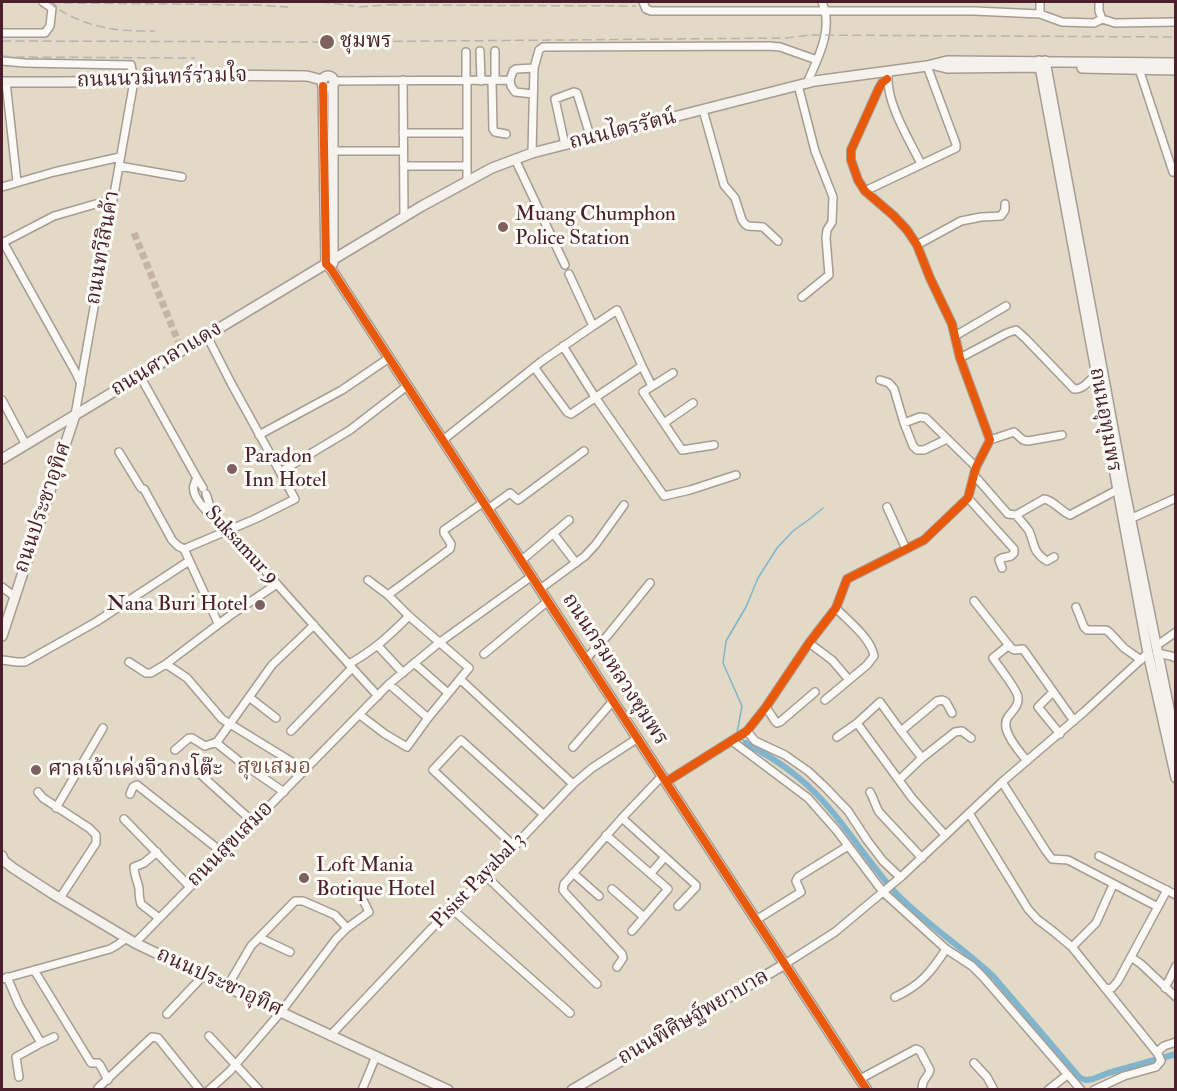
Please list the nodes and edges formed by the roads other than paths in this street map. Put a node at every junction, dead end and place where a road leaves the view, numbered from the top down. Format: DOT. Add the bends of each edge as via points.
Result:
graph roads {
  1 [pos="43,2"];
  2 [pos="643,2"];
  3 [pos="822,2"];
  4 [pos="1040,2"];
  5 [pos="1099,2"];
  6 [pos="53,4"];
  7 [pos="826,10"];
  8 [pos="1040,14"];
  9 [pos="1102,19"];
  10 [pos="1176,22"];
  11 [pos="2,33"];
  12 [pos="480,51"];
  13 [pos="495,51"];
  14 [pos="466,52"];
  15 [pos="817,60"];
  16 [pos="2,61"];
  17 [pos="1176,63"];
  18 [pos="1043,64"];
  19 [pos="931,65"];
  20 [pos="534,68"];
  21 [pos="1139,69"];
  22 [pos="1176,70"];
  23 [pos="886,74"];
  24 [pos="403,80"];
  25 [pos="494,80"];
  26 [pos="510,80"];
  27 [pos="134,81"];
  28 [pos="466,81"];
  29 [pos="481,81"];
  30 [pos="4,82"];
  31 [pos="322,83"];
  32 [pos="334,83"];
  33 [pos="807,83"];
  34 [pos="533,94"];
  35 [pos="703,110"];
  36 [pos="403,133"];
  37 [pos="467,133"];
  38 [pos="506,134"];
  39 [pos="591,139"];
  40 [pos="565,145"];
  41 [pos="328,151"];
  42 [pos="403,151"];
  43 [pos="532,153"];
  44 [pos="120,157"];
  45 [pos="515,159"];
  46 [pos="921,164"];
  47 [pos="119,166"];
  48 [pos="404,166"];
  49 [pos="467,166"];
  50 [pos="1173,172"];
  51 [pos="182,177"];
  52 [pos="467,181"];
  53 [pos="17,182"];
  54 [pos="2,187"];
  55 [pos="865,191"];
  56 [pos="113,199"];
  57 [pos="1005,204"];
  58 [pos="404,217"];
  59 [pos="778,241"];
  60 [pos="2,243"];
  61 [pos="917,245"];
  62 [pos="330,265"];
  63 [pos="565,265"];
  64 [pos="568,274"];
  65 [pos="802,297"];
  66 [pos="1006,306"];
  67 [pos="593,326"];
  68 [pos="207,336"];
  69 [pos="955,336"];
  70 [pos="563,346"];
  71 [pos="389,358"];
  72 [pos="960,358"];
  73 [pos="642,366"];
  74 [pos="534,367"];
  75 [pos="673,373"];
  76 [pos="1096,374"];
  77 [pos="140,376"];
  78 [pos="880,380"];
  79 [pos="81,384"];
  80 [pos="407,386"];
  81 [pos="652,386"];
  82 [pos="596,397"];
  83 [pos="2,400"];
  84 [pos="693,403"];
  85 [pos="75,415"];
  86 [pos="664,423"];
  87 [pos="904,423"];
  88 [pos="259,435"];
  89 [pos="1062,435"];
  90 [pos="947,439"];
  91 [pos="990,440"];
  92 [pos="443,441"];
  93 [pos="26,445"];
  94 [pos="714,445"];
  95 [pos="584,451"];
  96 [pos="119,452"];
  97 [pos="2,459"];
  98 [pos="976,467"];
  99 [pos="280,472"];
  100 [pos="735,475"];
  101 [pos="974,475"];
  102 [pos="197,478"];
  103 [pos="1117,490"];
  104 [pos="968,498"];
  105 [pos="1176,498"];
  106 [pos="624,505"];
  107 [pos="486,506"];
  108 [pos="887,507"];
  109 [pos="205,508"];
  110 [pos="1016,515"];
  111 [pos="1130,519"];
  112 [pos="569,520"];
  113 [pos="228,529"];
  114 [pos="553,533"];
  115 [pos="184,549"];
  116 [pos="906,549"];
  117 [pos="1054,557"];
  118 [pos="189,561"];
  119 [pos="522,561"];
  120 [pos="576,563"];
  121 [pos="1002,568"];
  122 [pos="532,576"];
  123 [pos="368,580"];
  124 [pos="277,584"];
  125 [pos="650,584"];
  126 [pos="2,587"];
  127 [pos="540,588"];
  128 [pos="388,595"];
  129 [pos="14,596"];
  130 [pos="548,601"];
  131 [pos="974,602"];
  132 [pos="1076,607"];
  133 [pos="836,608"];
  134 [pos="410,616"];
  135 [pos="218,623"];
  136 [pos="314,625"];
  137 [pos="1176,632"];
  138 [pos="2,636"];
  139 [pos="440,642"];
  140 [pos="809,643"];
  141 [pos="378,645"];
  142 [pos="1009,645"];
  143 [pos="1150,653"];
  144 [pos="484,654"];
  145 [pos="1176,658"];
  146 [pos="586,659"];
  147 [pos="2,660"];
  148 [pos="129,662"];
  149 [pos="414,663"];
  150 [pos="166,664"];
  151 [pos="350,666"];
  152 [pos="402,673"];
  153 [pos="460,679"];
  154 [pos="849,680"];
  155 [pos="389,684"];
  156 [pos="1053,692"];
  157 [pos="448,693"];
  158 [pos="815,693"];
  159 [pos="378,696"];
  160 [pos="249,697"];
  161 [pos="825,700"];
  162 [pos="614,701"];
  163 [pos="766,707"];
  164 [pos="952,713"];
  165 [pos="360,715"];
  166 [pos="276,717"];
  167 [pos="428,718"];
  168 [pos="1074,721"];
  169 [pos="857,723"];
  170 [pos="230,724"];
  171 [pos="103,728"];
  172 [pos="291,731"];
  173 [pos="900,731"];
  174 [pos="746,732"];
  175 [pos="1060,734"];
  176 [pos="837,737"];
  177 [pos="638,738"];
  178 [pos="971,738"];
  179 [pos="733,741"];
  180 [pos="217,742"];
  181 [pos="1176,743"];
  182 [pos="573,747"];
  183 [pos="175,750"];
  184 [pos="922,758"];
  185 [pos="1027,761"];
  186 [pos="305,770"];
  187 [pos="198,772"];
  188 [pos="1176,778"];
  189 [pos="664,779"];
  190 [pos="898,780"];
  191 [pos="1002,782"];
  192 [pos="573,784"];
  193 [pos="38,792"];
  194 [pos="284,792"];
  195 [pos="870,792"];
  196 [pos="130,795"];
  197 [pos="57,808"];
  198 [pos="969,813"];
  199 [pos="543,814"];
  200 [pos="622,818"];
  201 [pos="124,819"];
  202 [pos="254,822"];
  203 [pos="606,835"];
  204 [pos="945,835"];
  205 [pos="514,846"];
  206 [pos="848,846"];
  207 [pos="157,852"];
  208 [pos="223,853"];
  209 [pos="665,856"];
  210 [pos="1099,856"];
  211 [pos="921,858"];
  212 [pos="2,859"];
  213 [pos="573,873"];
  214 [pos="651,873"];
  215 [pos="486,876"];
  216 [pos="900,878"];
  217 [pos="1113,885"];
  218 [pos="190,887"];
  219 [pos="612,889"];
  220 [pos="1167,890"];
  221 [pos="884,891"];
  222 [pos="1176,895"];
  223 [pos="361,896"];
  224 [pos="599,896"];
  225 [pos="60,898"];
  226 [pos="678,906"];
  227 [pos="1158,907"];
  228 [pos="452,909"];
  229 [pos="644,916"];
  230 [pos="159,918"];
  231 [pos="756,920"];
  232 [pos="347,928"];
  233 [pos="632,931"];
  234 [pos="260,938"];
  235 [pos="131,940"];
  236 [pos="1072,947"];
  237 [pos="946,949"];
  238 [pos="290,951"];
  239 [pos="1131,957"];
  240 [pos="785,964"];
  241 [pos="1176,966"];
  242 [pos="617,967"];
  243 [pos="34,970"];
  244 [pos="203,976"];
  245 [pos="4,978"];
  246 [pos="597,984"];
  247 [pos="227,987"];
  248 [pos="1106,988"];
  249 [pos="1165,988"];
  250 [pos="895,997"];
  251 [pos="1176,997"];
  252 [pos="281,1012"];
  253 [pos="570,1013"];
  254 [pos="167,1014"];
  255 [pos="209,1036"];
  256 [pos="330,1036"];
  257 [pos="54,1037"];
  258 [pos="1176,1042"];
  259 [pos="41,1043"];
  260 [pos="376,1056"];
  261 [pos="1159,1056"];
  262 [pos="974,1063"];
  263 [pos="235,1064"];
  264 [pos="1067,1074"];
  265 [pos="19,1077"];
  266 [pos="860,1078"];
  267 [pos="108,1080"];
  268 [pos="98,1088"];
  269 [pos="922,1088"];
  270 [pos="200,1089"];
  271 [pos="209,1089"];
  272 [pos="258,1089"];
  273 [pos="362,1089"];
  274 [pos="448,1089"];
  275 [pos="572,1089"];
  276 [pos="867,1089"];
  277 [pos="994,1089"];
  278 [pos="1048,1089"];
  279 [pos="1081,1089"];
  280 [pos="1094,1089"];
  1 -- 6 [label="street"];
  2 -- 7 [label="street" via="651,11"];
  3 -- 7 [label="street"];
  4 -- 8 [label="street"];
  5 -- 9 [label="street"];
  6 -- 11 [label="street" via="45,33"];
  7 -- 8 [label="street"];
  7 -- 15 [label="street" via="826,30"];
  8 -- 9 [label="street" via="1062,22"];
  9 -- 10 [label="street" via="1116,23"];
  12 -- 29 [label="street"];
  13 -- 25 [label="street"];
  14 -- 28 [label="street"];
  15 -- 20 [label="street" via="769,46 543,47"];
  15 -- 33 [label="street"];
  16 -- 27 [label="street" via="131,65"];
  17 -- 18 [label="street"];
  18 -- 19 [label="street, ถนนไตรรัตน์" via="947,68"];
  18 -- 21 [label="street"];
  18 -- 76 [label="street, ถนนอุทุมพร"];
  18 -- 111 [label="street, ถนนอุทุมพร"];
  19 -- 23 [label="street, ถนนไตรรัตน์"];
  19 -- 46 [label="street" via="956,144 954,149"];
  20 -- 26 [label="street" via="513,70"];
  20 -- 34 [label="street"];
  21 -- 22 [label="street"];
  21 -- 50 [label="street"];
  23 -- 33 [label="street, ถนนไตรรัตน์"];
  23 -- 46 [label="street" via="891,102"];
  23 -- 55 [label="street" via="851,150 851,160"];
  24 -- 28 [label="street"];
  24 -- 32 [label="street"];
  24 -- 36 [label="street"];
  25 -- 26 [label="street"];
  25 -- 29 [label="street"];
  25 -- 38 [label="street" via="493,129"];
  26 -- 34 [label="street" via="516,92"];
  27 -- 30 [label="street, ถนนนวมินทร์ร่วมใจ"];
  27 -- 31 [label="street, ถนนนวมินทร์ร่วมใจ" via="207,75 307,76"];
  27 -- 44 [label="street, ถนนทวีสินค้า"];
  28 -- 29 [label="street"];
  28 -- 37 [label="street"];
  30 -- 53 [label="street"];
  31 -- 32 [label="street, ถนนนวมินทร์ร่วมใจ" via="328,88"];
  31 -- 41 [label="street"];
  32 -- 41 [label="street"];
  33 -- 35 [label="street, ถนนไตรรัตน์"];
  33 -- 65 [label="street" via="815,151 833,197 832,222 826,238 829,275"];
  34 -- 43 [label="street"];
  35 -- 39 [label="street, ถนนไตรรัตน์"];
  35 -- 59 [label="street" via="724,185 735,198 742,220 748,226 763,227"];
  36 -- 37 [label="street"];
  36 -- 42 [label="street"];
  37 -- 49 [label="street"];
  39 -- 40 [label="street, ถนนไตรรัตน์"];
  39 -- 40 [label="street" via="578,93 574,92 555,99"];
  40 -- 43 [label="street, ถนนไตรรัตน์"];
  41 -- 42 [label="street"];
  41 -- 62 [label="street"];
  42 -- 48 [label="street"];
  43 -- 45 [label="street, ถนนไตรรัตน์"];
  44 -- 47 [label="street, ถนนทวีสินค้า"];
  44 -- 53 [label="street"];
  45 -- 52 [label="street, ถนนไตรรัตน์"];
  45 -- 63 [label="street"];
  46 -- 55 [label="street"];
  47 -- 51 [label="street"];
  47 -- 56 [label="street, ถนนทวีสินค้า"];
  48 -- 49 [label="street"];
  48 -- 58 [label="street"];
  49 -- 52 [label="street"];
  52 -- 58 [label="street, ถนนไตรรัตน์"];
  53 -- 54 [label="street"];
  55 -- 61 [label="street" via="894,216"];
  56 -- 60 [label="street" via="54,216"];
  56 -- 79 [label="street, ถนนทวีสินค้า"];
  57 -- 61 [label="street" via="1001,216 961,221"];
  58 -- 62 [label="street, ถนนไตรรัตน์"];
  60 -- 79 [label="street"];
  61 -- 69 [label="street"];
  62 -- 68 [label="street, ถนนศาลาแดง"];
  62 -- 71 [label="street, ถนนกรมหลวงชุมพร"];
  64 -- 67 [label="street"];
  66 -- 69 [label="street"];
  67 -- 70 [label="street"];
  67 -- 73 [label="street" via="617,310"];
  68 -- 77 [label="street, ถนนศาลาแดง"];
  68 -- 88 [label="street"];
  69 -- 72 [label="street"];
  70 -- 74 [label="street"];
  70 -- 82 [label="street"];
  71 -- 80 [label="street, ถนนกรมหลวงชุมพร"];
  71 -- 88 [label="street" via="342,390"];
  72 -- 76 [label="street" via="1016,330 1074,389 1081,388"];
  72 -- 91 [label="street"];
  73 -- 81 [label="street"];
  73 -- 82 [label="street"];
  74 -- 82 [label="street" via="571,414"];
  74 -- 92 [label="street"];
  75 -- 81 [label="street"];
  76 -- 103 [label="street, ถนนอุทุมพร"];
  77 -- 85 [label="street, ถนนศาลาแดง"];
  77 -- 102 [label="street, Suksamur 9"];
  78 -- 87 [label="street" via="894,389"];
  79 -- 85 [label="street, ถนนทวีสินค้า"];
  80 -- 92 [label="street, ถนนกรมหลวงชุมพร"];
  80 -- 99 [label="street" via="350,430"];
  81 -- 86 [label="street" via="643,392"];
  82 -- 100 [label="street" via="664,496"];
  83 -- 93 [label="street"];
  84 -- 86 [label="street"];
  85 -- 93 [label="street, ถนนศาลาแดง"];
  85 -- 129 [label="street, ถนนประชาอุทิศ"];
  86 -- 94 [label="street" via="682,450"];
  87 -- 90 [label="street" via="924,417"];
  87 -- 90 [label="street" via="917,450"];
  88 -- 99 [label="street"];
  89 -- 91 [label="street" via="1028,441 1014,432"];
  90 -- 98 [label="street"];
  91 -- 98 [label="street"];
  92 -- 107 [label="street, ถนนกรมหลวงชุมพร"];
  93 -- 97 [label="street, ถนนศาลาแดง"];
  95 -- 107 [label="street" via="518,500 510,493"];
  96 -- 115 [label="street" via="172,540"];
  98 -- 101 [label="street"];
  99 -- 113 [label="street" via="295,499"];
  101 -- 104 [label="street"];
  101 -- 110 [label="street" via="1008,514"];
  102 -- 109 [label="street" via="209,503"];
  102 -- 109 [label="street, Suksamur 9" via="193,490"];
  103 -- 110 [label="street" via="1070,515 1044,499"];
  103 -- 143 [label="street, ถนนอุทุมพร"];
  104 -- 116 [label="street" via="924,540"];
  104 -- 121 [label="street" via="1014,549 1011,556 999,560"];
  105 -- 111 [label="street"];
  106 -- 120 [label="street" via="596,544"];
  107 -- 119 [label="street, ถนนกรมหลวงชุมพร"];
  107 -- 128 [label="street" via="444,530 450,549"];
  108 -- 116 [label="street"];
  109 -- 113 [label="street, Suksamur 9"];
  110 -- 117 [label="street" via="1044,560"];
  111 -- 143 [label="street, ถนนอุทุมพร"];
  112 -- 114 [label="street"];
  113 -- 115 [label="street"];
  113 -- 124 [label="street, Suksamur 9"];
  114 -- 119 [label="street"];
  114 -- 120 [label="street"];
  115 -- 118 [label="street"];
  116 -- 133 [label="street" via="847,579"];
  118 -- 135 [label="street"];
  118 -- 147 [label="street" via="81,632 25,662"];
  119 -- 122 [label="street, ถนนกรมหลวงชุมพร"];
  120 -- 127 [label="street"];
  122 -- 127 [label="street, ถนนกรมหลวงชุมพร"];
  122 -- 139 [label="street, ถนนสุขเสมอ"];
  123 -- 128 [label="street"];
  124 -- 135 [label="street"];
  124 -- 136 [label="street, Suksamur 9"];
  125 -- 146 [label="street"];
  126 -- 129 [label="street"];
  127 -- 130 [label="street, ถนนกรมหลวงชุมพร"];
  128 -- 134 [label="street"];
  129 -- 138 [label="street, ถนนประชาอุทิศ"];
  130 -- 144 [label="street"];
  130 -- 146 [label="street, ถนนกรมหลวงชุมพร"];
  131 -- 142 [label="street"];
  132 -- 143 [label="street" via="1087,630 1106,630 1124,648"];
  133 -- 140 [label="street"];
  133 -- 154 [label="street" via="867,640 874,656"];
  134 -- 139 [label="street"];
  134 -- 141 [label="street"];
  135 -- 150 [label="street"];
  136 -- 151 [label="street, Suksamur 9"];
  136 -- 160 [label="street" via="272,665"];
  137 -- 143 [label="street"];
  139 -- 149 [label="street, ถนนสุขเสมอ"];
  139 -- 153 [label="street" via="470,668"];
  140 -- 154 [label="street" via="832,660"];
  140 -- 163 [label="street"];
  141 -- 151 [label="street"];
  141 -- 152 [label="street"];
  142 -- 156 [label="street" via="1015,650 1023,648"];
  142 -- 185 [label="street" via="993,658 1018,694 1018,702 1005,726"];
  143 -- 145 [label="street"];
  143 -- 168 [label="street"];
  143 -- 181 [label="street, ถนนอุทุมพร"];
  143 -- 188 [label="street, ถนนอุทุมพร"];
  146 -- 162 [label="street, ถนนกรมหลวงชุมพร"];
  148 -- 150 [label="street" via="146,673"];
  149 -- 152 [label="street, ถนนสุขเสมอ"];
  149 -- 157 [label="street"];
  150 -- 170 [label="street" via="187,678"];
  151 -- 159 [label="street, Suksamur 9"];
  151 -- 172 [label="street"];
  152 -- 155 [label="street, ถนนสุขเสมอ"];
  153 -- 157 [label="street"];
  153 -- 192 [label="street"];
  154 -- 161 [label="street"];
  155 -- 159 [label="street, ถนนสุขเสมอ"];
  155 -- 167 [label="street"];
  156 -- 168 [label="street"];
  156 -- 175 [label="street" via="1038,707"];
  157 -- 167 [label="street"];
  158 -- 163 [label="street" via="777,723"];
  159 -- 165 [label="street, ถนนสุขเสมอ"];
  160 -- 166 [label="street"];
  160 -- 170 [label="street"];
  162 -- 177 [label="street, ถนนกรมหลวงชุมพร"];
  162 -- 182 [label="street"];
  163 -- 174 [label="street"];
  164 -- 173 [label="street" via="945,702 938,700"];
  165 -- 167 [label="street" via="407,747"];
  165 -- 186 [label="street, ถนนสุขเสมอ"];
  168 -- 175 [label="street"];
  169 -- 173 [label="street" via="880,702"];
  169 -- 176 [label="street"];
  169 -- 190 [label="street"];
  170 -- 180 [label="street"];
  170 -- 186 [label="street"];
  171 -- 197 [label="street"];
  173 -- 184 [label="street"];
  174 -- 179 [label="street"];
  174 -- 216 [label="street" via="808,771 825,787"];
  175 -- 185 [label="street"];
  177 -- 189 [label="street, ถนนกรมหลวงชุมพร"];
  177 -- 192 [label="street, Pisist Payabal 3"];
  178 -- 184 [label="street" via="955,732"];
  179 -- 189 [label="street"];
  179 -- 206 [label="street" via="808,798"];
  180 -- 183 [label="street" via="205,746 189,738"];
  180 -- 194 [label="street"];
  184 -- 190 [label="street"];
  185 -- 191 [label="street"];
  186 -- 194 [label="street, ถนนสุขเสมอ"];
  187 -- 202 [label="street"];
  189 -- 200 [label="street"];
  189 -- 231 [label="street, ถนนกรมหลวงชุมพร"];
  190 -- 204 [label="street"];
  191 -- 198 [label="street"];
  191 -- 217 [label="street" via="1048,856 1068,860"];
  192 -- 199 [label="street, Pisist Payabal 3"];
  193 -- 197 [label="street"];
  194 -- 202 [label="street, ถนนสุขเสมอ"];
  195 -- 211 [label="street" via="879,812"];
  196 -- 208 [label="street" via="137,785"];
  197 -- 225 [label="street" via="94,832 97,840"];
  198 -- 204 [label="street"];
  198 -- 236 [label="street" via="1028,909"];
  199 -- 205 [label="street, Pisist Payabal 3"];
  199 -- 205 [label="street" via="461,740 433,770"];
  200 -- 203 [label="street"];
  200 -- 209 [label="street"];
  201 -- 207 [label="street"];
  202 -- 208 [label="street, ถนนสุขเสมอ"];
  203 -- 213 [label="street"];
  203 -- 214 [label="street"];
  204 -- 211 [label="street"];
  205 -- 215 [label="street, Pisist Payabal 3"];
  206 -- 221 [label="street"];
  206 -- 231 [label="street" via="798,878 801,892"];
  207 -- 218 [label="street"];
  207 -- 230 [label="street" via="133,870 141,904"];
  208 -- 218 [label="street, ถนนสุขเสมอ"];
  209 -- 214 [label="street"];
  209 -- 226 [label="street" via="696,885"];
  210 -- 220 [label="street"];
  211 -- 216 [label="street"];
  212 -- 225 [label="street, ถนนประชาอุทิศ"];
  213 -- 224 [label="street"];
  213 -- 242 [label="street" via="563,890 622,954"];
  214 -- 229 [label="street" via="668,889"];
  215 -- 228 [label="street, Pisist Payabal 3"];
  215 -- 246 [label="street"];
  216 -- 221 [label="street"];
  217 -- 227 [label="street"];
  217 -- 236 [label="street" via="1095,923"];
  218 -- 230 [label="street, ถนนสุขเสมอ"];
  219 -- 229 [label="street"];
  220 -- 222 [label="street"];
  220 -- 227 [label="street"];
  221 -- 237 [label="street"];
  221 -- 240 [label="street" via="835,932"];
  223 -- 232 [label="street" via="369,912"];
  225 -- 235 [label="street, ถนนประชาอุทิศ"];
  227 -- 239 [label="street"];
  228 -- 253 [label="street"];
  228 -- 256 [label="street, Pisist Payabal 3"];
  229 -- 233 [label="street"];
  230 -- 235 [label="street, ถนนสุขเสมอ"];
  231 -- 240 [label="street, ถนนกรมหลวงชุมพร"];
  232 -- 234 [label="street" via="335,915 303,901 295,902"];
  232 -- 252 [label="street"];
  234 -- 238 [label="street"];
  234 -- 247 [label="street"];
  235 -- 243 [label="street, ถนนสุขเสมอ"];
  235 -- 244 [label="street, ถนนประชาอุทิศ"];
  236 -- 248 [label="street"];
  237 -- 250 [label="street" via="920,982"];
  237 -- 264 [label="street" via="983,977"];
  239 -- 248 [label="street" via="1115,985"];
  239 -- 249 [label="street"];
  240 -- 266 [label="street, ถนนกรมหลวงชุมพร"];
  240 -- 275 [label="street, ถนนพิศิษฐ์พยาบาล"];
  241 -- 249 [label="street"];
  243 -- 245 [label="street, ถนนสุขเสมอ"];
  243 -- 267 [label="street" via="89,1061 100,1065"];
  244 -- 247 [label="street, ถนนประชาอุทิศ"];
  244 -- 254 [label="street"];
  245 -- 259 [label="street"];
  247 -- 252 [label="street, ถนนประชาอุทิศ"];
  248 -- 261 [label="street"];
  249 -- 251 [label="street"];
  252 -- 256 [label="street, ถนนประชาอุทิศ"];
  252 -- 263 [label="street"];
  255 -- 263 [label="street"];
  256 -- 260 [label="street, ถนนประชาอุทิศ"];
  257 -- 259 [label="street"];
  258 -- 261 [label="street" via="1164,1047"];
  259 -- 265 [label="street" via="16,1057"];
  260 -- 273 [label="street"];
  260 -- 274 [label="street, ถนนประชาอุทิศ"];
  261 -- 280 [label="street" via="1156,1067"];
  262 -- 277 [label="street"];
  263 -- 271 [label="street"];
  263 -- 272 [label="street"];
  264 -- 278 [label="street"];
  264 -- 279 [label="street"];
  266 -- 269 [label="street" via="916,1048 930,1070"];
  266 -- 276 [label="street, ถนนกรมหลวงชุมพร"];
  267 -- 268 [label="street"];
  267 -- 270 [label="street" via="152,1037 158,1038"];
}
